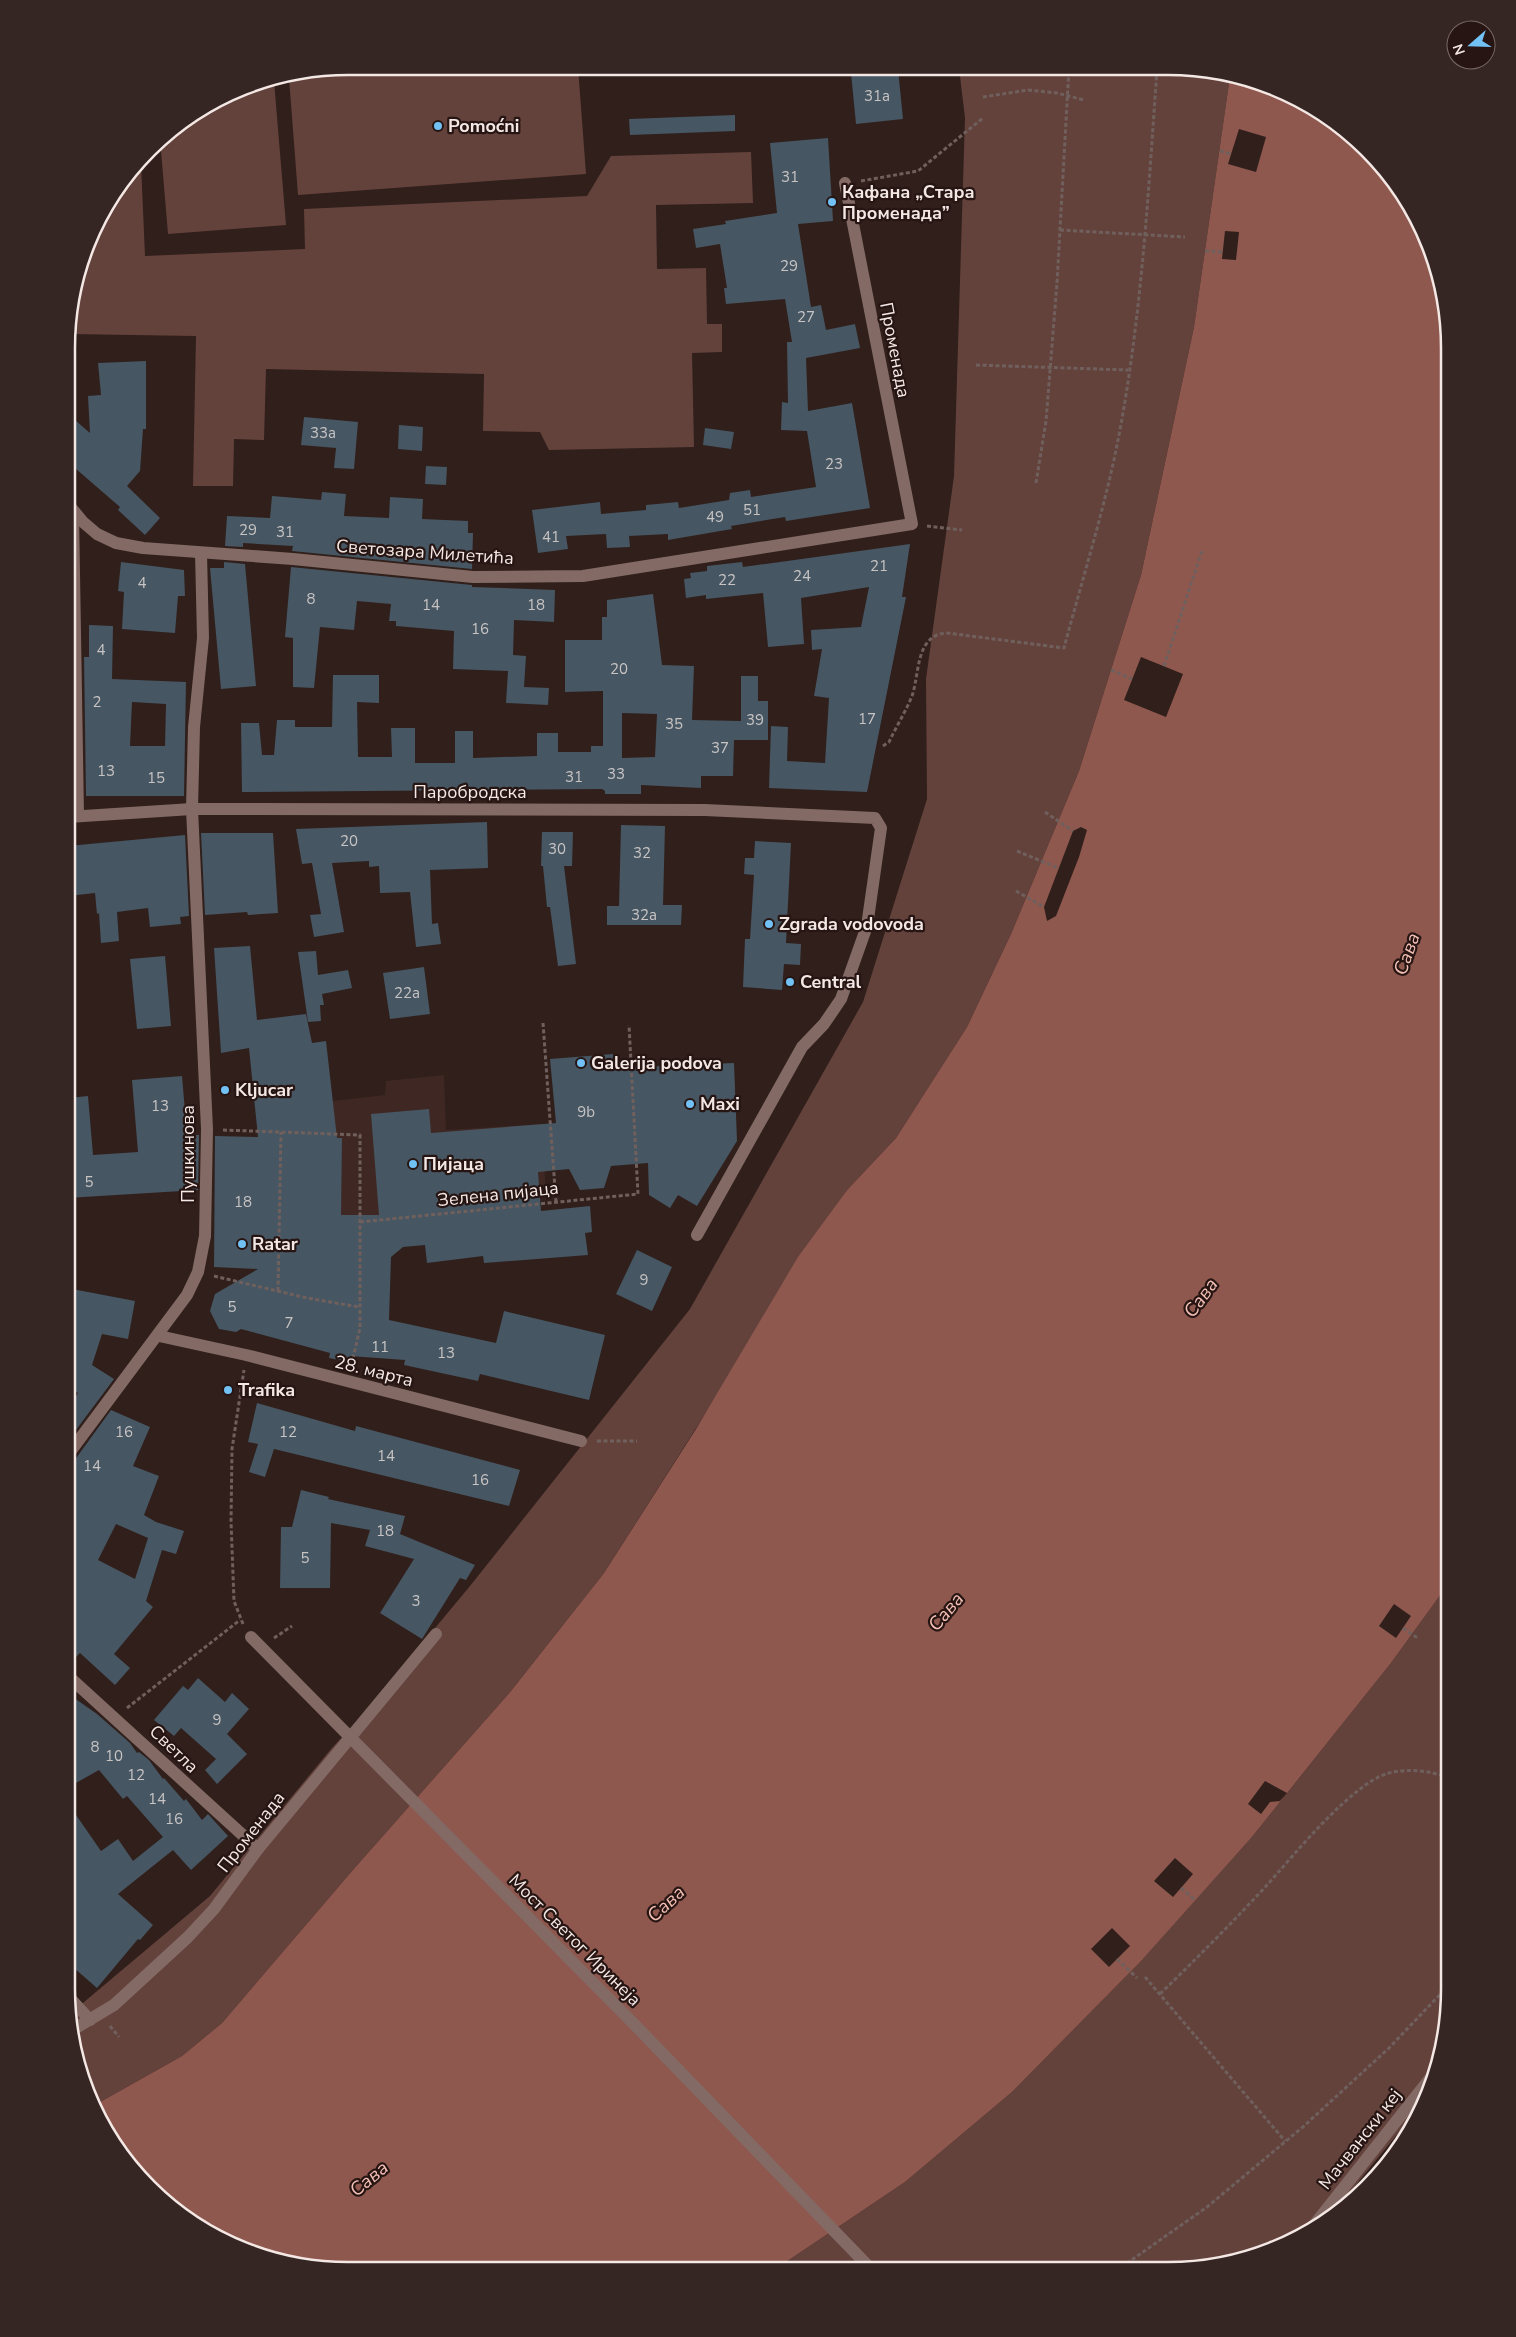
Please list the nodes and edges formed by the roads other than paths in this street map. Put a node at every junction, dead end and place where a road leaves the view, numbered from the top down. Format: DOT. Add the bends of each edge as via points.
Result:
graph roads {
  1 [pos="845,183"];
  2 [pos="75,512"];
  3 [pos="912,524"];
  4 [pos="201,553"];
  5 [pos="192,809"];
  6 [pos="75,816"];
  7 [pos="697,1235"];
  8 [pos="159,1336"];
  9 [pos="581,1441"];
  10 [pos="75,1446"];
  11 [pos="436,1634"];
  12 [pos="251,1637"];
  13 [pos="75,1682"];
  14 [pos="258,1849"];
  15 [pos="76,2005"];
  16 [pos="90,2020"];
  17 [pos="78,2027"];
  18 [pos="1422,2089"];
  19 [pos="1323,2214"];
  20 [pos="864,2262"];
  1 -- 3 [label="street, Променада"];
  2 -- 4 [label="street, Светозара Милетића" via="97,534 116,543"];
  3 -- 4 [label="street, Светозара Милетића" via="582,576 473,577"];
  4 -- 5 [label="street, Пушкинова" via="203,638 194,727"];
  5 -- 6 [label="street, Паробродска"];
  5 -- 7 [label="street, Паробродска" via="705,810 871,817 878,821 881,828 867,926 840,999 824,1024 802,1047"];
  5 -- 8 [label="street, Пушкинова" via="207,1129 205,1236 198,1272 187,1295"];
  8 -- 9 [label="street, 28. марта" via="246,1355"];
  8 -- 10 [label="street, Пушкинова"];
  11 -- 14 [label="street, Променада"];
  12 -- 20 [label="street, Мост Светог Иринеја, bridge"];
  13 -- 14 [label="street, Светла"];
  14 -- 16 [label="street, Променада" via="214,1910 188,1937 114,2005"];
  15 -- 16 [label="street"];
  16 -- 17 [label="street, Променада"];
  18 -- 19 [label="street, Мачвански кеј"];
}
